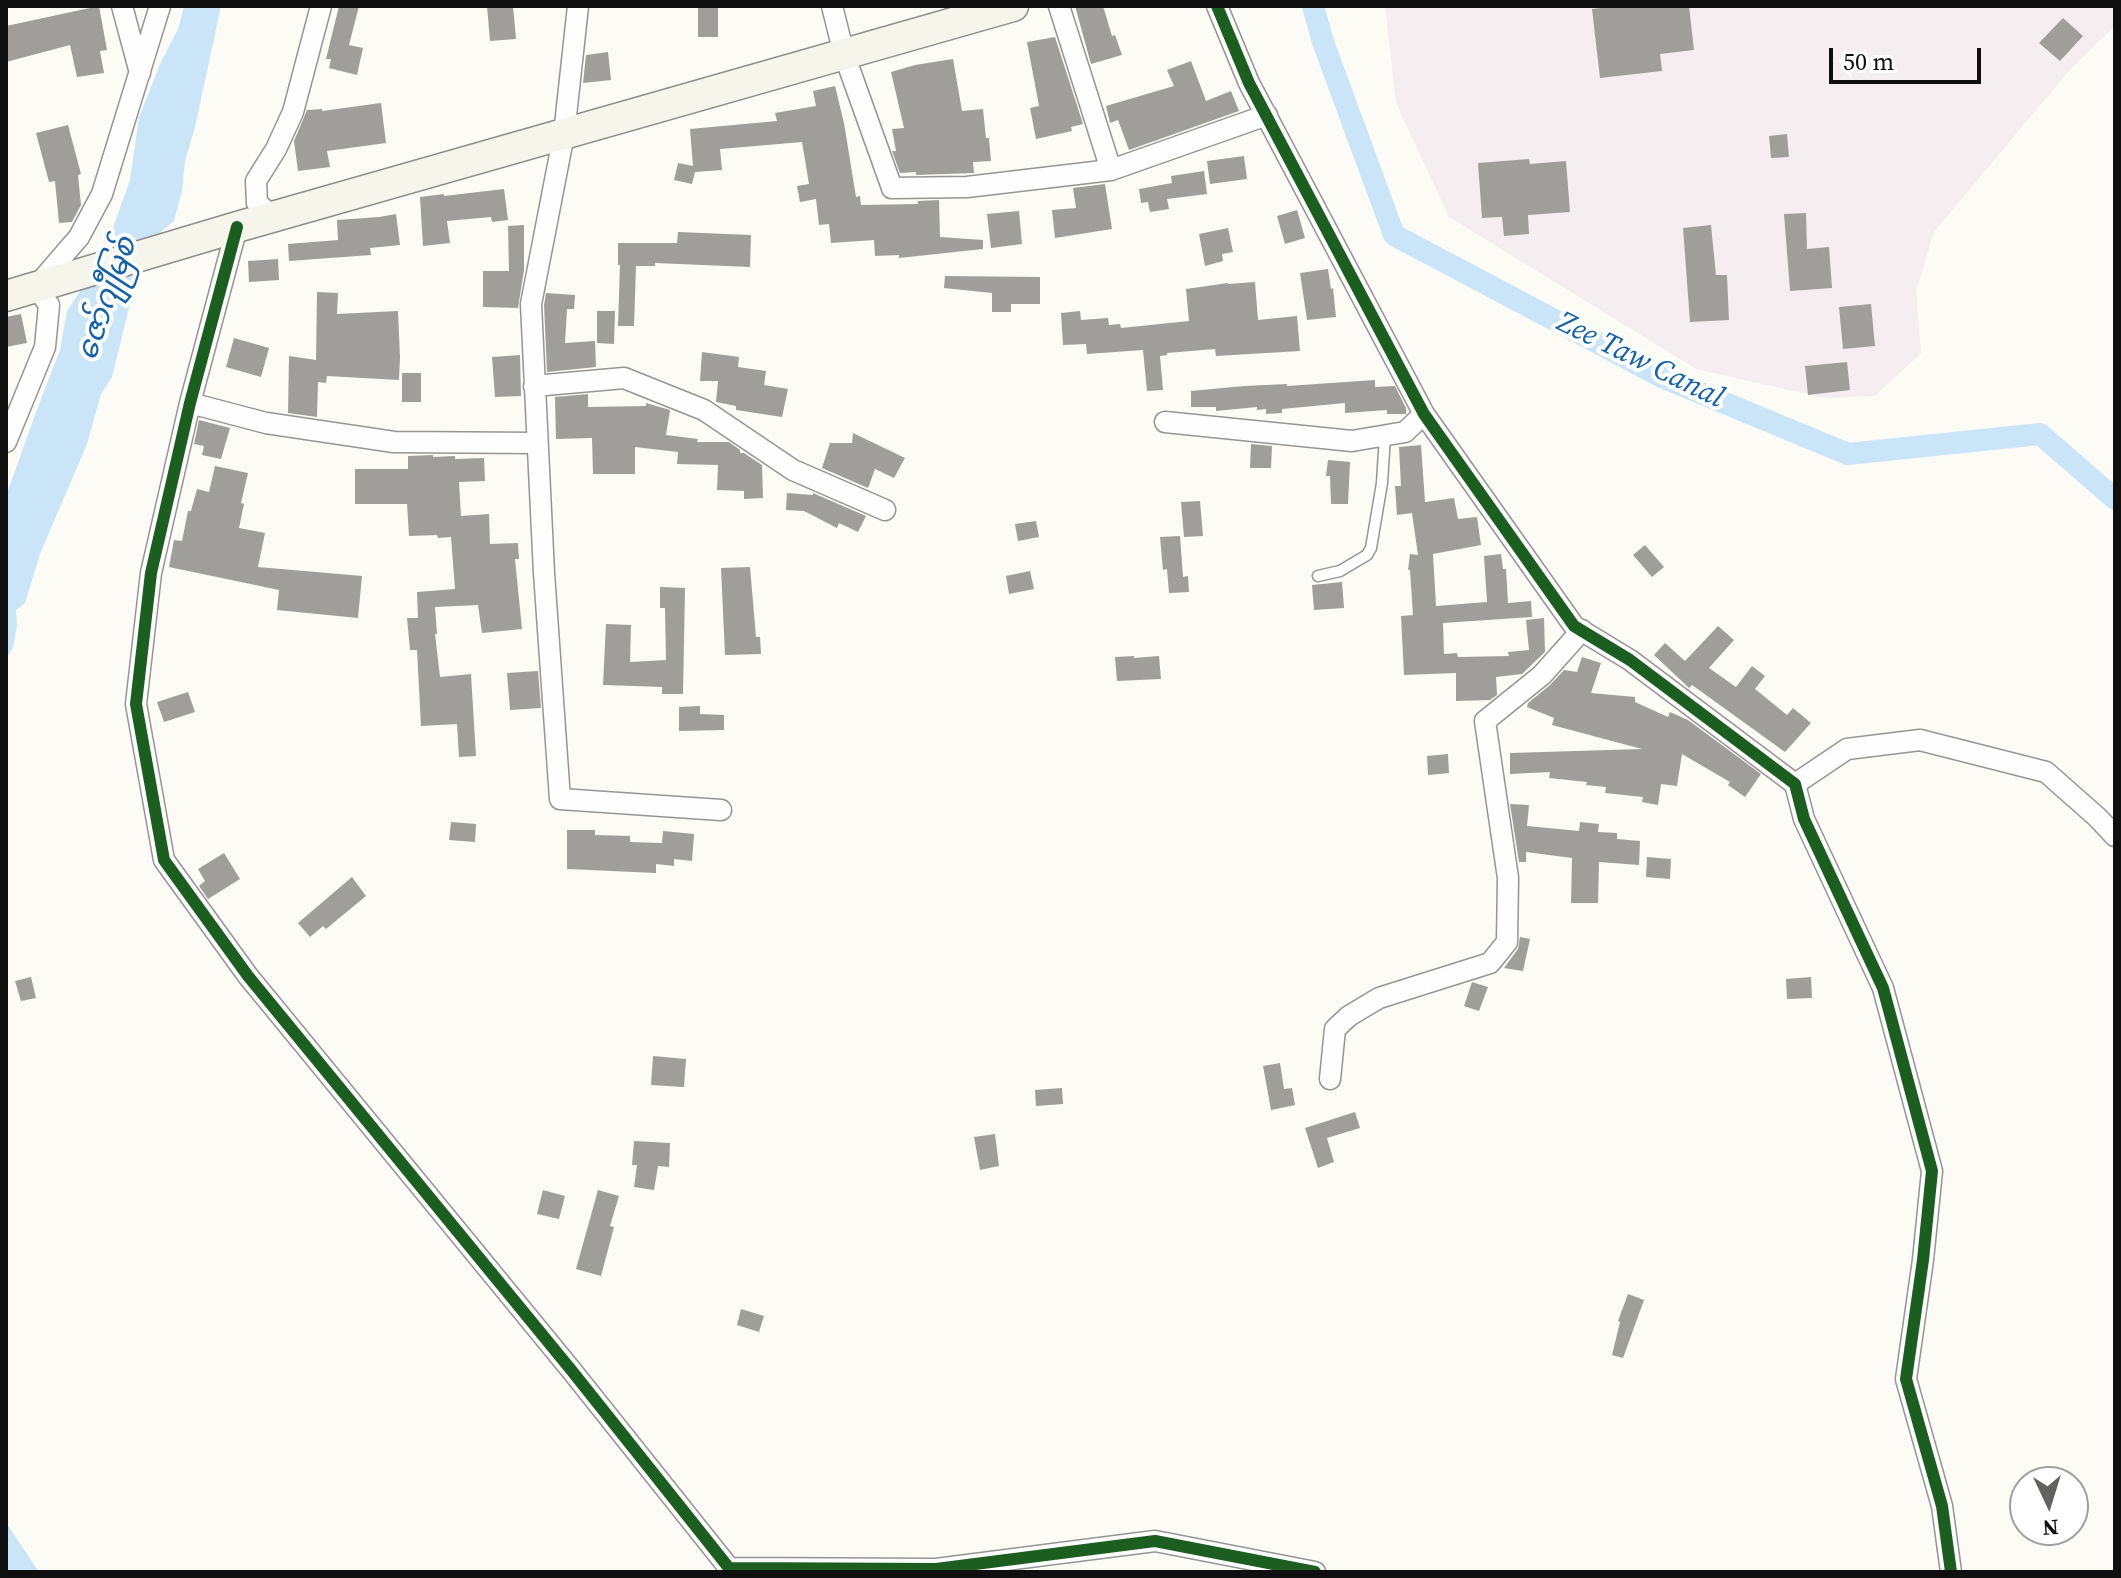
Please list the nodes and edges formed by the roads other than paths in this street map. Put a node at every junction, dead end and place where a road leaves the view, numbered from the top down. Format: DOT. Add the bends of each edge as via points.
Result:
graph roads {
  1 [pos="122,6"];
  2 [pos="160,6"];
  3 [pos="321,6"];
  4 [pos="578,6"];
  5 [pos="832,6"];
  6 [pos="1013,6"];
  7 [pos="1059,6"];
  8 [pos="1217,6"];
  9 [pos="844,54"];
  10 [pos="140,73"];
  11 [pos="1267,115"];
  12 [pos="564,134"];
  13 [pos="1111,170"];
  14 [pos="273,217"];
  15 [pos="237,227"];
  16 [pos="49,283"];
  17 [pos="6,296"];
  18 [pos="534,386"];
  19 [pos="190,403"];
  20 [pos="1424,414"];
  21 [pos="1165,422"];
  22 [pos="1385,435"];
  23 [pos="6,442"];
  24 [pos="537,443"];
  25 [pos="885,510"];
  26 [pos="1318,576"];
  27 [pos="1582,630"];
  28 [pos="1795,784"];
  29 [pos="721,810"];
  30 [pos="2115,836"];
  31 [pos="1330,1079"];
  32 [pos="1315,1572"];
  33 [pos="1951,1572"];
  1 -- 10 [label="street"];
  2 -- 10 [label="street"];
  3 -- 14 [label="street" via="293,112 256,181 257,203"];
  4 -- 12 [label="street"];
  5 -- 9 [label="street"];
  6 -- 9 [label="street"];
  7 -- 13 [label="street"];
  8 -- 11 [label="street"];
  9 -- 12 [label="street"];
  9 -- 13 [label="street" via="892,188 967,187"];
  10 -- 16 [label="street" via="102,194"];
  11 -- 13 [label="street"];
  11 -- 20 [label="street"];
  12 -- 14 [label="street"];
  12 -- 18 [label="street" via="531,304"];
  14 -- 15 [label="street"];
  15 -- 16 [label="street"];
  15 -- 19 [label="street"];
  16 -- 17 [label="street"];
  16 -- 23 [label="street" via="45,347"];
  18 -- 24 [label="street"];
  18 -- 25 [label="street" via="624,378 704,410 793,470"];
  19 -- 24 [label="street" via="266,423 394,442"];
  19 -- 32 [label="street" via="151,573 136,704 164,860 248,976 729,1568 936,1569 1155,1541"];
  20 -- 22 [label="street" via="1405,432"];
  20 -- 27 [label="street" via="1574,626"];
  21 -- 22 [label="street" via="1352,441"];
  22 -- 26 [label="lane" via="1371,548 1340,571"];
  24 -- 29 [label="street" via="560,799"];
  27 -- 28 [label="street"];
  27 -- 31 [label="street" via="1542,675 1485,721 1508,878 1507,942 1490,963 1379,998 1349,1016 1335,1029"];
  28 -- 30 [label="street" via="1847,749 1920,740 2046,772"];
  28 -- 33 [label="street" via="1804,819 1883,988 1932,1171 1906,1379 1942,1506"];
}
